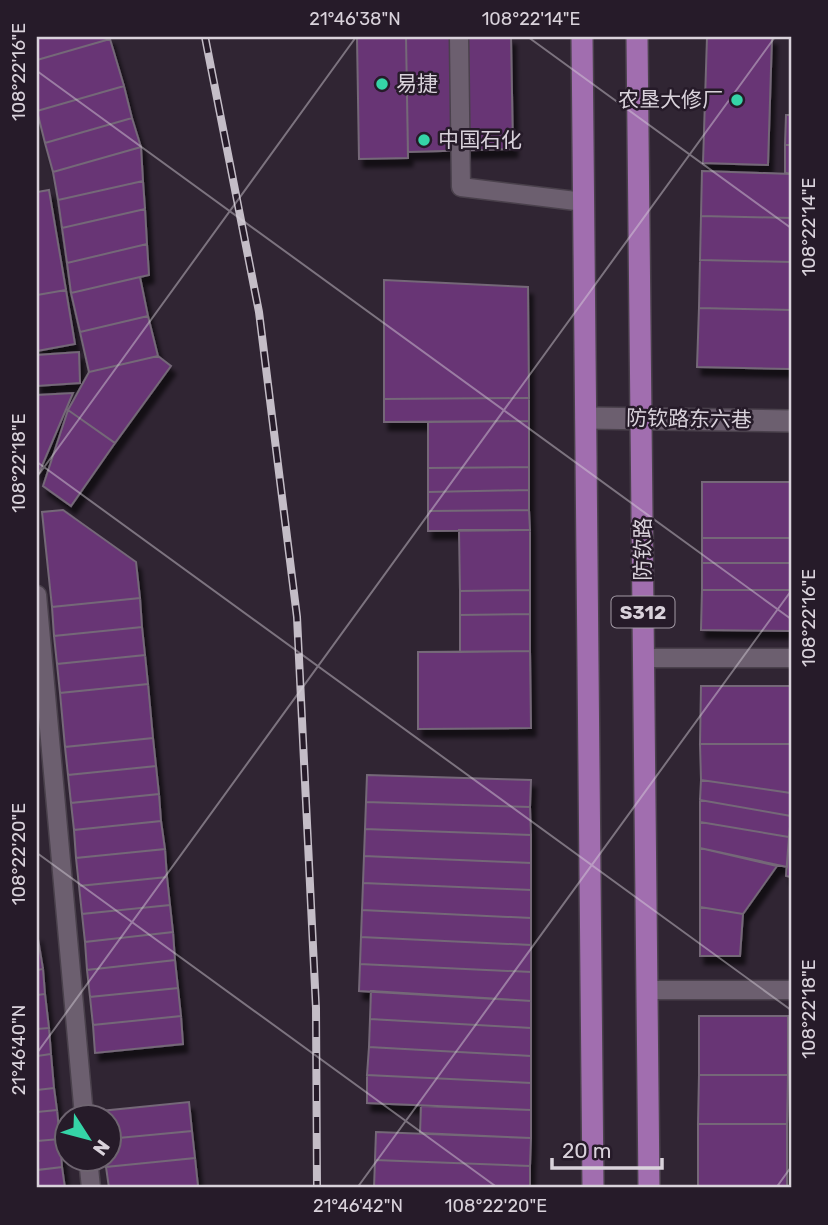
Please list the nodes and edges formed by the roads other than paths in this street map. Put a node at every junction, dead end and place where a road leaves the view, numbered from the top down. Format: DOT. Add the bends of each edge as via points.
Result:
graph roads {
  1 [pos="459,37"];
  2 [pos="582,37"];
  3 [pos="637,37"];
  4 [pos="584,202"];
  5 [pos="586,418"];
  6 [pos="642,419"];
  7 [pos="791,421"];
  8 [pos="37,595"];
  9 [pos="643,658"];
  10 [pos="791,658"];
  11 [pos="647,990"];
  12 [pos="791,990"];
  13 [pos="83,1102"];
  14 [pos="593,1188"];
  15 [pos="649,1188"];
  1 -- 4 [label="lane" via="461,187"];
  2 -- 4 [label="main road, S312"];
  3 -- 6 [label="main road, 防钦路 / S312"];
  4 -- 5 [label="main road, S312"];
  5 -- 6 [label="street, 防钦路东六巷"];
  5 -- 14 [label="main road, S312"];
  6 -- 7 [label="street, 防钦路东六巷"];
  6 -- 9 [label="main road, 防钦路 / S312"];
  8 -- 13 [label="lane"];
  9 -- 10 [label="lane"];
  9 -- 11 [label="main road, 防钦路 / S312"];
  11 -- 12 [label="lane"];
  11 -- 15 [label="main road, 防钦路 / S312"];
}
